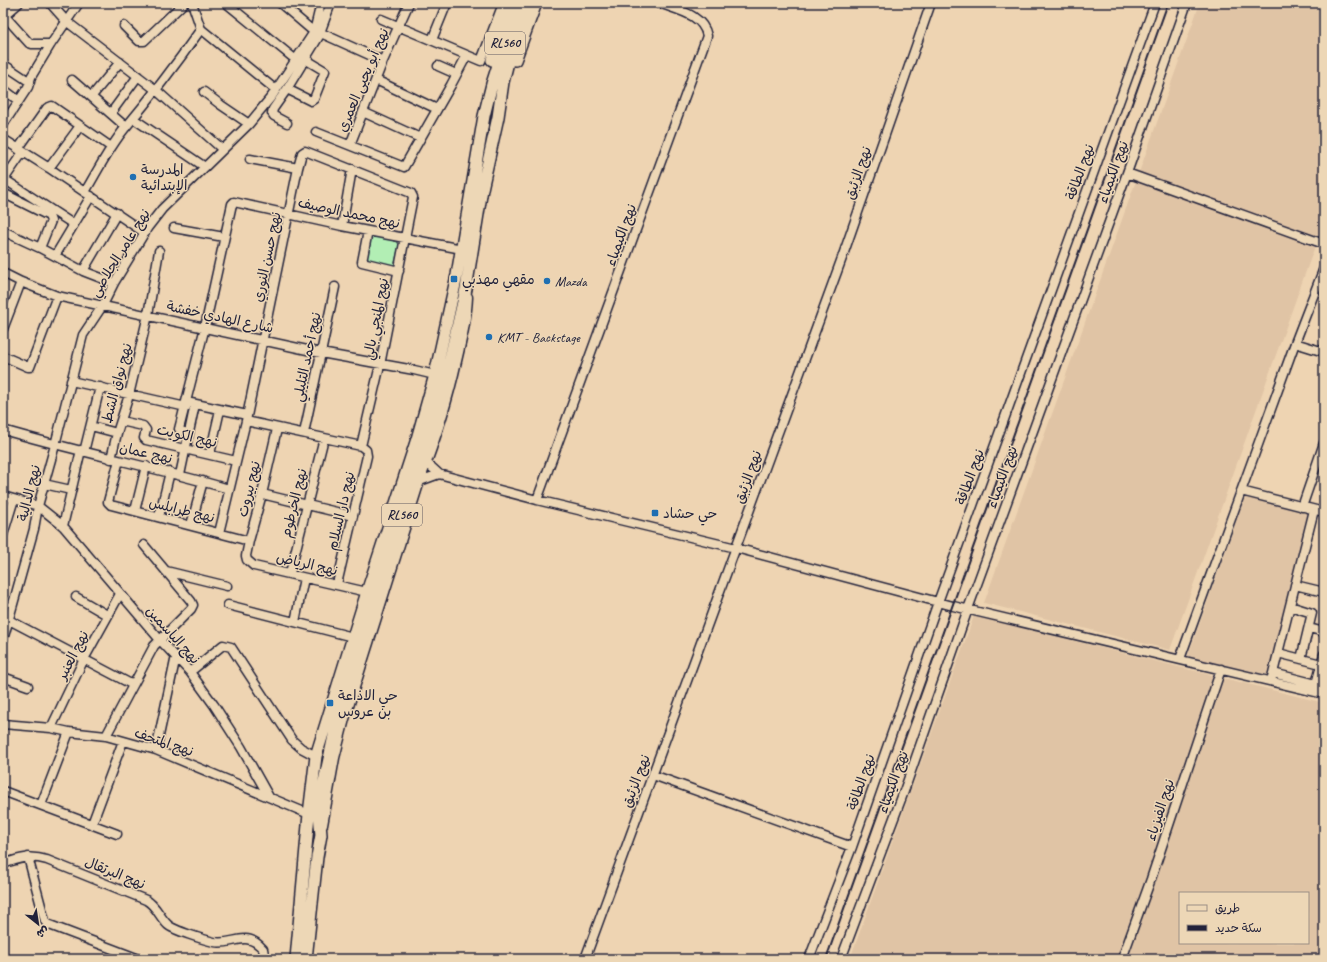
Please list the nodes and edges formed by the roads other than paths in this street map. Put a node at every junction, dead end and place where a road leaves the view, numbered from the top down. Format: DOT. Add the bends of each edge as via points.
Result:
graph roads {
  1 [pos="19,3"];
  2 [pos="50,3"];
  3 [pos="79,3"];
  4 [pos="184,3"];
  5 [pos="192,3"];
  6 [pos="226,3"];
  7 [pos="280,3"];
  8 [pos="321,3"];
  9 [pos="330,3"];
  10 [pos="408,3"];
  11 [pos="447,3"];
  12 [pos="504,3"];
  13 [pos="508,3"];
  14 [pos="518,3"];
  15 [pos="527,3"];
  16 [pos="536,3"];
  17 [pos="659,3"];
  18 [pos="931,3"];
  19 [pos="1155,3"];
  20 [pos="1187,3"];
  21 [pos="4,15"];
  22 [pos="381,19"];
  23 [pos="66,21"];
  24 [pos="124,26"];
  25 [pos="399,27"];
  26 [pos="201,29"];
  27 [pos="318,33"];
  28 [pos="432,40"];
  29 [pos="51,44"];
  30 [pos="466,55"];
  31 [pos="305,59"];
  32 [pos="296,60"];
  33 [pos="383,61"];
  34 [pos="120,62"];
  35 [pos="3,64"];
  36 [pos="438,66"];
  37 [pos="456,74"];
  38 [pos="138,76"];
  39 [pos="72,80"];
  40 [pos="376,80"];
  41 [pos="30,82"];
  42 [pos="3,89"];
  43 [pos="287,89"];
  44 [pos="156,90"];
  45 [pos="276,90"];
  46 [pos="204,92"];
  47 [pos="92,96"];
  48 [pos="19,101"];
  49 [pos="500,102"];
  50 [pos="437,108"];
  51 [pos="363,112"];
  52 [pos="111,113"];
  53 [pos="484,116"];
  54 [pos="134,119"];
  55 [pos="287,123"];
  56 [pos="249,124"];
  57 [pos="3,125"];
  58 [pos="80,126"];
  59 [pos="126,127"];
  60 [pos="316,132"];
  61 [pos="420,138"];
  62 [pos="3,139"];
  63 [pos="350,145"];
  64 [pos="112,148"];
  65 [pos="222,149"];
  66 [pos="20,150"];
  67 [pos="250,159"];
  68 [pos="204,167"];
  69 [pos="49,168"];
  70 [pos="298,168"];
  71 [pos="352,169"];
  72 [pos="1127,173"];
  73 [pos="4,180"];
  74 [pos="3,193"];
  75 [pos="88,194"];
  76 [pos="117,213"];
  77 [pos="290,213"];
  78 [pos="73,224"];
  79 [pos="342,226"];
  80 [pos="174,228"];
  81 [pos="368,231"];
  82 [pos="3,232"];
  83 [pos="145,233"];
  84 [pos="224,237"];
  85 [pos="406,239"];
  86 [pos="1324,244"];
  87 [pos="40,248"];
  88 [pos="462,249"];
  89 [pos="159,251"];
  90 [pos="55,256"];
  91 [pos="83,271"];
  92 [pos="399,271"];
  93 [pos="3,273"];
  94 [pos="1323,273"];
  95 [pos="21,282"];
  96 [pos="114,283"];
  97 [pos="335,287"];
  98 [pos="466,289"];
  99 [pos="57,296"];
  100 [pos="103,305"];
  101 [pos="148,315"];
  102 [pos="4,324"];
  103 [pos="206,327"];
  104 [pos="263,340"];
  105 [pos="1295,343"];
  106 [pos="1324,352"];
  107 [pos="321,353"];
  108 [pos="3,356"];
  109 [pos="380,365"];
  110 [pos="435,375"];
  111 [pos="71,381"];
  112 [pos="100,387"];
  113 [pos="129,395"];
  114 [pos="189,404"];
  115 [pos="220,410"];
  116 [pos="246,418"];
  117 [pos="121,421"];
  118 [pos="91,426"];
  119 [pos="277,429"];
  120 [pos="3,430"];
  121 [pos="117,433"];
  122 [pos="304,433"];
  123 [pos="324,438"];
  124 [pos="1324,443"];
  125 [pos="56,445"];
  126 [pos="360,446"];
  127 [pos="186,449"];
  128 [pos="82,451"];
  129 [pos="210,454"];
  130 [pos="115,460"];
  131 [pos="236,461"];
  132 [pos="427,464"];
  133 [pos="146,466"];
  134 [pos="170,472"];
  135 [pos="439,474"];
  136 [pos="180,475"];
  137 [pos="420,481"];
  138 [pos="203,482"];
  139 [pos="44,484"];
  140 [pos="229,489"];
  141 [pos="71,490"];
  142 [pos="1241,491"];
  143 [pos="262,494"];
  144 [pos="3,496"];
  145 [pos="14,498"];
  146 [pos="537,500"];
  147 [pos="109,504"];
  148 [pos="307,504"];
  149 [pos="38,506"];
  150 [pos="1302,507"];
  151 [pos="1314,510"];
  152 [pos="135,511"];
  153 [pos="1324,512"];
  154 [pos="353,516"];
  155 [pos="159,517"];
  156 [pos="63,526"];
  157 [pos="191,526"];
  158 [pos="220,533"];
  159 [pos="3,535"];
  160 [pos="249,541"];
  161 [pos="144,544"];
  162 [pos="736,548"];
  163 [pos="246,556"];
  164 [pos="166,571"];
  165 [pos="290,573"];
  166 [pos="304,578"];
  167 [pos="337,584"];
  168 [pos="1295,585"];
  169 [pos="227,586"];
  170 [pos="367,592"];
  171 [pos="1324,592"];
  172 [pos="120,594"];
  173 [pos="76,597"];
  174 [pos="938,602"];
  175 [pos="228,605"];
  176 [pos="1290,606"];
  177 [pos="968,609"];
  178 [pos="107,615"];
  179 [pos="6,620"];
  180 [pos="295,622"];
  181 [pos="1309,628"];
  182 [pos="1324,632"];
  183 [pos="353,637"];
  184 [pos="3,640"];
  185 [pos="160,640"];
  186 [pos="1278,654"];
  187 [pos="1324,654"];
  188 [pos="176,656"];
  189 [pos="84,659"];
  190 [pos="1180,659"];
  191 [pos="1301,659"];
  192 [pos="1321,664"];
  193 [pos="1221,669"];
  194 [pos="190,672"];
  195 [pos="3,677"];
  196 [pos="1272,677"];
  197 [pos="133,685"];
  198 [pos="1320,685"];
  199 [pos="28,686"];
  200 [pos="1324,694"];
  201 [pos="3,724"];
  202 [pos="51,728"];
  203 [pos="69,732"];
  204 [pos="106,736"];
  205 [pos="123,741"];
  206 [pos="156,750"];
  207 [pos="316,756"];
  208 [pos="653,775"];
  209 [pos="3,791"];
  210 [pos="269,797"];
  211 [pos="41,805"];
  212 [pos="309,814"];
  213 [pos="92,824"];
  214 [pos="117,834"];
  215 [pos="321,835"];
  216 [pos="852,847"];
  217 [pos="28,857"];
  218 [pos="3,864"];
  219 [pos="139,959"];
  220 [pos="265,959"];
  221 [pos="296,959"];
  222 [pos="306,959"];
  223 [pos="585,959"];
  224 [pos="809,959"];
  225 [pos="841,959"];
  226 [pos="1122,959"];
  1 -- 21 [label="street"];
  2 -- 23 [label="street"];
  3 -- 23 [label="street"];
  4 -- 24 [label="street" via="144,41 139,41"];
  5 -- 26 [label="street"];
  6 -- 32 [label="street"];
  7 -- 27 [label="street"];
  8 -- 27 [label="street, نهج عامر الجلاصي"];
  9 -- 27 [label="street"];
  10 -- 25 [label="street, نهج أبو يحيى العمري"];
  11 -- 28 [label="street"];
  12 -- 30 [label="street" via="481,61"];
  13 -- 53 [label="highway" via="484,95"];
  14 -- 53 [label="highway, RL560"];
  15 -- 49 [label="highway, RL560" via="512,46"];
  16 -- 49 [label="highway"];
  17 -- 146 [label="street, نهج الكيمياء" via="695,17 706,30 707,36"];
  18 -- 162 [label="street, نهج الزئبق" via="842,258"];
  19 -- 174 [label="street, نهج الطاقة"];
  20 -- 72 [label="street, نهج الكيمياء"];
  21 -- 29 [label="street" via="29,43"];
  22 -- 25 [label="street"];
  23 -- 29 [label="street"];
  23 -- 34 [label="street"];
  25 -- 28 [label="street"];
  25 -- 33 [label="street, نهج أبو يحيى العمري"];
  26 -- 44 [label="street"];
  26 -- 45 [label="street"];
  27 -- 31 [label="street"];
  27 -- 32 [label="street, نهج عامر الجلاصي"];
  27 -- 33 [label="street"];
  28 -- 30 [label="street"];
  29 -- 41 [label="street"];
  30 -- 37 [label="street"];
  31 -- 43 [label="street"];
  31 -- 43 [label="street" via="325,70 314,99 310,101"];
  32 -- 45 [label="street, نهج عامر الجلاصي"];
  33 -- 40 [label="street, نهج أبو يحيى العمري"];
  34 -- 38 [label="street"];
  34 -- 47 [label="street"];
  35 -- 41 [label="street"];
  36 -- 37 [label="street"];
  37 -- 50 [label="street"];
  38 -- 44 [label="street"];
  38 -- 52 [label="street"];
  39 -- 47 [label="street"];
  40 -- 50 [label="street"];
  40 -- 51 [label="street, نهج أبو يحيى العمري"];
  41 -- 48 [label="street"];
  42 -- 48 [label="street"];
  43 -- 55 [label="street" via="272,113"];
  44 -- 54 [label="street"];
  44 -- 65 [label="street"];
  45 -- 56 [label="street, نهج عامر الجلاصي"];
  46 -- 56 [label="street"];
  47 -- 52 [label="street"];
  48 -- 57 [label="street"];
  49 -- 98 [label="highway, RL560" via="482,189"];
  50 -- 61 [label="street"];
  51 -- 61 [label="street"];
  51 -- 63 [label="street, نهج أبو يحيى العمري"];
  52 -- 59 [label="street"];
  53 -- 88 [label="highway, RL560"];
  54 -- 59 [label="street"];
  54 -- 68 [label="street"];
  56 -- 65 [label="street, نهج عامر الجلاصي"];
  58 -- 64 [label="street"];
  58 -- 66 [label="street" via="49,106"];
  58 -- 69 [label="street"];
  59 -- 64 [label="street"];
  60 -- 63 [label="street"];
  61 -- 63 [label="street" via="404,167"];
  62 -- 66 [label="street"];
  64 -- 75 [label="street"];
  65 -- 68 [label="street, نهج عامر الجلاصي"];
  66 -- 69 [label="street"];
  66 -- 73 [label="street"];
  67 -- 70 [label="street"];
  68 -- 83 [label="street, نهج عامر الجلاصي" via="162,209"];
  69 -- 75 [label="street"];
  70 -- 71 [label="street, نهج حسن النوري" via="305,151"];
  70 -- 77 [label="street, نهج حسن النوري"];
  71 -- 79 [label="street"];
  71 -- 85 [label="street, نهج المنجي بالي" via="411,193 413,197"];
  72 -- 86 [label="street"];
  72 -- 177 [label="street, نهج الكيمياء"];
  73 -- 78 [label="street"];
  74 -- 87 [label="street" via="49,216 51,219"];
  75 -- 76 [label="street"];
  75 -- 78 [label="street"];
  76 -- 83 [label="street"];
  76 -- 91 [label="street"];
  77 -- 79 [label="street, نهج محمد الوصيف"];
  77 -- 84 [label="street, نهج محمد الوصيف" via="236,202 232,204"];
  77 -- 104 [label="street, نهج حسن النوري"];
  78 -- 90 [label="street"];
  79 -- 81 [label="street, نهج محمد الوصيف"];
  80 -- 84 [label="street"];
  81 -- 85 [label="street, نهج محمد الوصيف"];
  81 -- 92 [label="street" via="362,262"];
  82 -- 87 [label="street"];
  83 -- 96 [label="street, نهج عامر الجلاصي"];
  84 -- 103 [label="street"];
  85 -- 88 [label="street, نهج محمد الوصيف"];
  85 -- 92 [label="street, نهج المنجي بالي"];
  87 -- 90 [label="street"];
  88 -- 110 [label="highway, RL560"];
  89 -- 101 [label="street, نهج نواق الشط"];
  90 -- 91 [label="street"];
  91 -- 96 [label="street"];
  92 -- 109 [label="street, نهج المنجي بالي"];
  93 -- 95 [label="street, شارع الهادي خفشة"];
  94 -- 105 [label="street"];
  95 -- 99 [label="street, شارع الهادي خفشة"];
  95 -- 102 [label="street"];
  96 -- 100 [label="street, نهج عامر الجلاصي"];
  97 -- 107 [label="street, نهج أحمد التليلي"];
  98 -- 132 [label="street" via="468,298 464,333 452,384"];
  98 -- 215 [label="highway, RL560" via="445,380 337,722 319,813"];
  99 -- 100 [label="street, شارع الهادي خفشة"];
  99 -- 108 [label="street" via="30,367"];
  100 -- 101 [label="street, شارع الهادي خفشة"];
  100 -- 111 [label="street, نهج عامر الجلاصي" via="81,339"];
  101 -- 103 [label="street, شارع الهادي خفشة"];
  101 -- 113 [label="street, نهج نواق الشط"];
  103 -- 104 [label="street, شارع الهادي خفشة"];
  103 -- 114 [label="street"];
  104 -- 107 [label="street, شارع الهادي خفشة"];
  104 -- 116 [label="street, نهج حسن النوري"];
  105 -- 106 [label="street"];
  105 -- 142 [label="street"];
  107 -- 109 [label="street, شارع الهادي خفشة"];
  107 -- 122 [label="street, نهج أحمد التليلي"];
  109 -- 110 [label="street, شارع الهادي خفشة"];
  109 -- 126 [label="street, نهج المنجي بالي"];
  110 -- 170 [label="highway, RL560"];
  111 -- 112 [label="street"];
  111 -- 125 [label="street, نهج عامر الجلاصي"];
  112 -- 113 [label="street"];
  112 -- 118 [label="street"];
  113 -- 114 [label="street"];
  113 -- 117 [label="street, نهج نواق الشط"];
  114 -- 115 [label="street"];
  114 -- 127 [label="street" via="179,429 188,433"];
  115 -- 116 [label="street"];
  115 -- 129 [label="street"];
  116 -- 119 [label="street"];
  116 -- 131 [label="street, نهج حسن النوري"];
  117 -- 121 [label="street, نهج نواق الشط"];
  117 -- 127 [label="street, نهج الكويت" via="143,426 146,430 146,440"];
  118 -- 121 [label="street"];
  118 -- 128 [label="street"];
  119 -- 122 [label="street"];
  119 -- 143 [label="street, نهج بيروت"];
  120 -- 125 [label="street, نهج عمان"];
  121 -- 130 [label="street, نهج نواق الشط"];
  122 -- 123 [label="street"];
  123 -- 126 [label="street"];
  123 -- 148 [label="street, نهج الخرطوم"];
  124 -- 150 [label="street"];
  125 -- 128 [label="street, نهج عمان"];
  125 -- 139 [label="street, نهج الدالية"];
  126 -- 154 [label="street, نهج دار السلام" via="366,450 367,456"];
  127 -- 129 [label="street, نهج الكويت"];
  127 -- 136 [label="street"];
  128 -- 130 [label="street, نهج عمان"];
  128 -- 141 [label="street"];
  129 -- 131 [label="street, نهج الكويت"];
  130 -- 133 [label="street, نهج عمان"];
  130 -- 147 [label="street, نهج نواق الشط"];
  131 -- 140 [label="street, نهج حسن النوري"];
  132 -- 135 [label="street"];
  132 -- 137 [label="street"];
  133 -- 134 [label="street, نهج عمان"];
  133 -- 152 [label="street"];
  134 -- 136 [label="street, نهج عمان"];
  134 -- 155 [label="street"];
  135 -- 137 [label="street"];
  135 -- 146 [label="street"];
  136 -- 138 [label="street, نهج عمان"];
  137 -- 215 [label="street" via="345,720"];
  138 -- 140 [label="street, نهج عمان"];
  138 -- 157 [label="street"];
  139 -- 141 [label="street"];
  139 -- 149 [label="street, نهج الدالية"];
  140 -- 158 [label="street, نهج حسن النوري"];
  141 -- 156 [label="street"];
  142 -- 150 [label="street"];
  142 -- 190 [label="street"];
  143 -- 148 [label="street"];
  143 -- 160 [label="street, نهج بيروت"];
  144 -- 145 [label="street"];
  145 -- 149 [label="street"];
  145 -- 159 [label="street"];
  146 -- 162 [label="street"];
  147 -- 152 [label="street, نهج طرابلس"];
  148 -- 154 [label="street"];
  148 -- 165 [label="street, نهج الخرطوم"];
  149 -- 156 [label="street, نهج الياسمين"];
  149 -- 179 [label="street, نهج الدالية" via="34,529"];
  150 -- 151 [label="street"];
  151 -- 153 [label="street"];
  151 -- 168 [label="street"];
  152 -- 155 [label="street, نهج طرابلس"];
  154 -- 167 [label="street, نهج دار السلام"];
  155 -- 157 [label="street, نهج طرابلس"];
  156 -- 172 [label="street, نهج الياسمين"];
  157 -- 158 [label="street, نهج طرابلس"];
  158 -- 160 [label="street, نهج طرابلس"];
  160 -- 163 [label="street, نهج بيروت"];
  161 -- 164 [label="street"];
  162 -- 174 [label="street"];
  162 -- 208 [label="street, نهج الزئبق"];
  163 -- 165 [label="street, نهج الرياض" via="254,566"];
  164 -- 169 [label="street"];
  164 -- 185 [label="street" via="193,605"];
  165 -- 166 [label="street, نهج الرياض"];
  166 -- 167 [label="street, نهج الرياض"];
  166 -- 180 [label="street"];
  167 -- 170 [label="street, نهج الرياض"];
  168 -- 171 [label="street"];
  168 -- 176 [label="street"];
  170 -- 183 [label="highway, RL560"];
  172 -- 178 [label="street, نهج العنبر"];
  172 -- 185 [label="street, نهج الياسمين"];
  173 -- 178 [label="street"];
  174 -- 177 [label="street"];
  174 -- 216 [label="street, نهج الطاقة"];
  175 -- 180 [label="street"];
  176 -- 181 [label="street" via="1312,612"];
  176 -- 186 [label="street"];
  177 -- 190 [label="street"];
  177 -- 225 [label="street, نهج الكيمياء" via="904,794"];
  178 -- 189 [label="street, نهج العنبر"];
  179 -- 184 [label="street, نهج الدالية"];
  179 -- 189 [label="street"];
  180 -- 183 [label="street"];
  181 -- 182 [label="street"];
  181 -- 191 [label="street"];
  183 -- 207 [label="highway, RL560"];
  185 -- 188 [label="street, نهج الياسمين"];
  185 -- 197 [label="street" via="154,646"];
  186 -- 191 [label="street"];
  186 -- 196 [label="street"];
  187 -- 192 [label="street"];
  188 -- 194 [label="street, نهج الياسمين"];
  188 -- 206 [label="street"];
  189 -- 197 [label="street"];
  189 -- 202 [label="street, نهج العنبر"];
  190 -- 193 [label="street"];
  191 -- 192 [label="street"];
  192 -- 198 [label="street"];
  193 -- 196 [label="street"];
  193 -- 226 [label="street, نهج الفيزياء"];
  194 -- 207 [label="street" via="223,644 231,647 292,740"];
  194 -- 210 [label="street, نهج الياسمين" via="237,741"];
  195 -- 199 [label="street"];
  196 -- 198 [label="street"];
  196 -- 200 [label="street"];
  197 -- 204 [label="street"];
  201 -- 202 [label="street, نهج المتحف"];
  202 -- 203 [label="street, نهج المتحف"];
  203 -- 204 [label="street, نهج المتحف"];
  203 -- 211 [label="street"];
  204 -- 205 [label="street, نهج المتحف"];
  205 -- 206 [label="street, نهج المتحف"];
  205 -- 213 [label="street"];
  206 -- 210 [label="street, نهج المتحف"];
  207 -- 212 [label="highway, RL560"];
  208 -- 216 [label="street"];
  208 -- 223 [label="street, نهج الزئبق"];
  209 -- 211 [label="street"];
  210 -- 212 [label="street, نهج المتحف"];
  211 -- 213 [label="street"];
  212 -- 221 [label="highway, RL560"];
  213 -- 214 [label="street"];
  215 -- 222 [label="highway, RL560" via="316,857"];
  216 -- 224 [label="street, نهج الطاقة"];
  217 -- 218 [label="street, نهج البرتقال"];
  217 -- 219 [label="street" via="47,924"];
  217 -- 220 [label="street, نهج البرتقال" via="48,860 146,900 168,925 176,929 214,942 245,938 251,940 263,949"];
}
